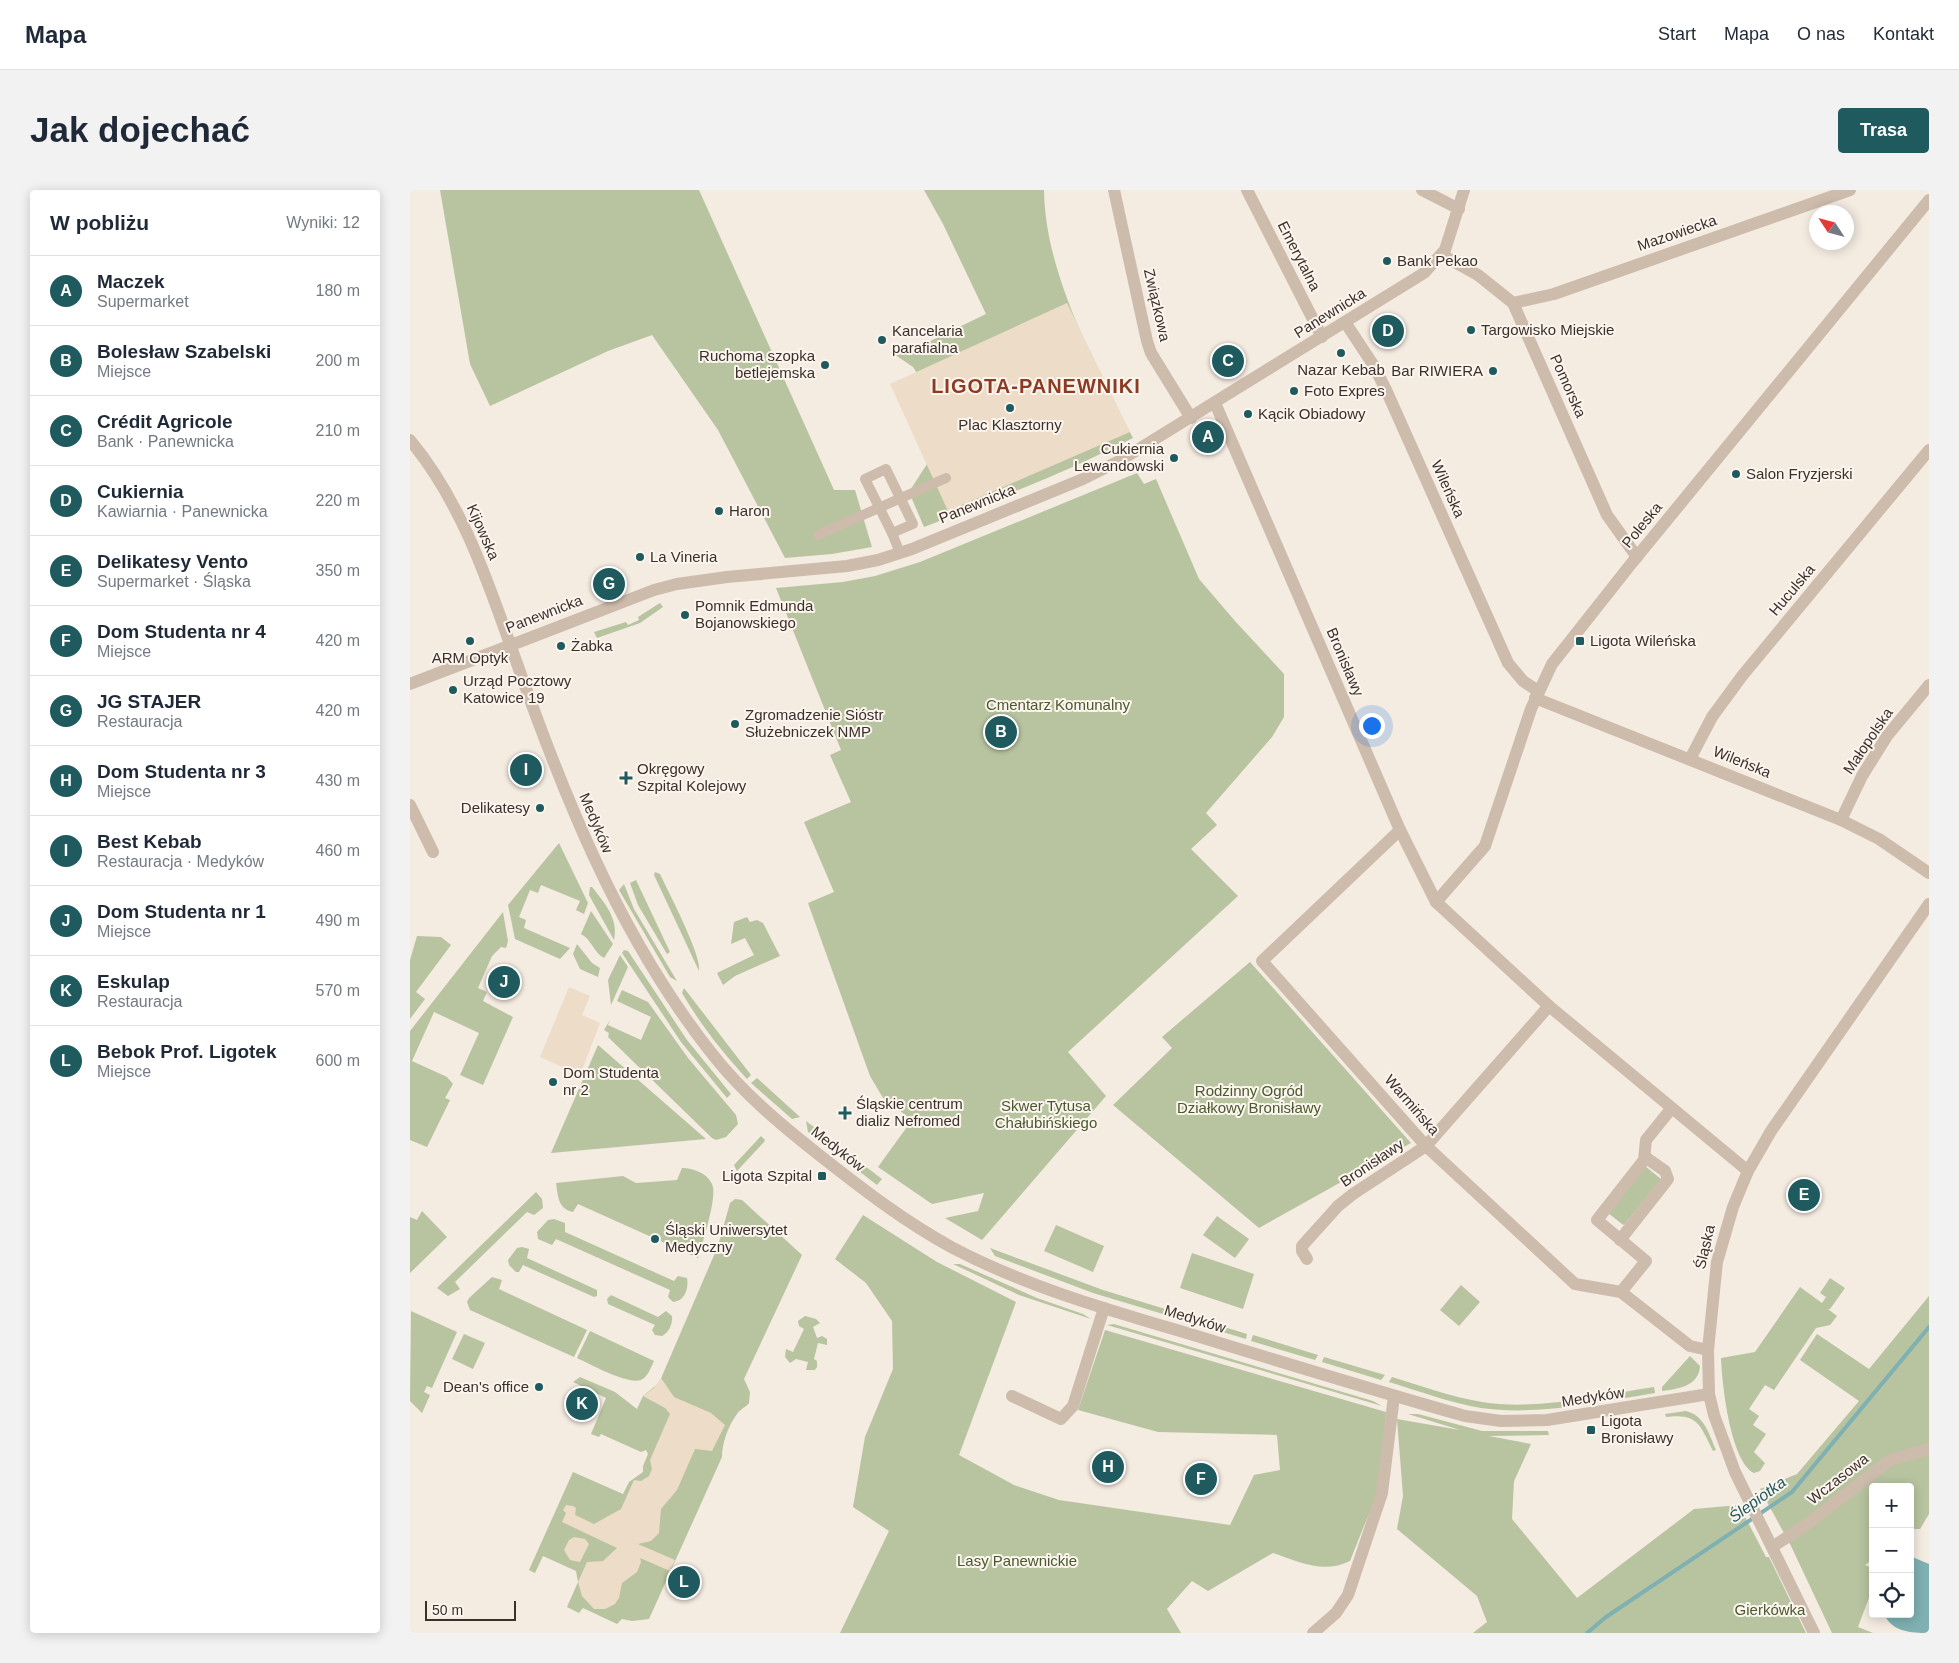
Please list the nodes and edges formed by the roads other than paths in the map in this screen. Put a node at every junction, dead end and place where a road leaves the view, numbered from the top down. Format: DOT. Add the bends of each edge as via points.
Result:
graph roads {
  1 [pos="1114,190"];
  2 [pos="1247,190"];
  3 [pos="1422,190"];
  4 [pos="1464,190"];
  5 [pos="1850,190"];
  6 [pos="1929,200"];
  7 [pos="1459,209"];
  8 [pos="1442,255"];
  9 [pos="1513,303"];
  10 [pos="1345,322"];
  11 [pos="1322,337"];
  12 [pos="1215,403"];
  13 [pos="1191,418"];
  14 [pos="410,440"];
  15 [pos="1929,450"];
  16 [pos="946,478"];
  17 [pos="900,498"];
  18 [pos="880,508"];
  19 [pos="892,533"];
  20 [pos="818,535"];
  21 [pos="900,553"];
  22 [pos="1637,557"];
  23 [pos="510,644"];
  24 [pos="410,684"];
  25 [pos="1929,685"];
  26 [pos="1536,695"];
  27 [pos="1690,758"];
  28 [pos="410,805"];
  29 [pos="1841,820"];
  30 [pos="1400,830"];
  31 [pos="433,852"];
  32 [pos="1929,873"];
  33 [pos="1436,902"];
  34 [pos="1929,904"];
  35 [pos="1548,1006"];
  36 [pos="1671,1109"];
  37 [pos="1426,1146"];
  38 [pos="1646,1157"];
  39 [pos="1748,1172"];
  40 [pos="1620,1240"];
  41 [pos="1307,1259"];
  42 [pos="1621,1292"];
  43 [pos="1104,1308"];
  44 [pos="1708,1350"];
  45 [pos="1709,1394"];
  46 [pos="1012,1396"];
  47 [pos="1394,1396"];
  48 [pos="1929,1450"];
  49 [pos="1772,1547"];
  50 [pos="1313,1633"];
  51 [pos="1814,1633"];
  1 -- 13 [label="street, Związkowa" via="1151,353"];
  2 -- 11 [label="street, Emerytalna"];
  3 -- 7 [label="street"];
  4 -- 7 [label="street, Panewnicka"];
  5 -- 9 [label="street, Mazowiecka" via="1554,294"];
  6 -- 22 [label="street, Poleska"];
  7 -- 8 [label="street, Panewnicka"];
  8 -- 9 [label="street, Pomorska" via="1478,275"];
  8 -- 10 [label="street, Panewnicka" via="1424,273"];
  9 -- 22 [label="street, Pomorska" via="1607,515"];
  10 -- 11 [label="street, Panewnicka"];
  10 -- 26 [label="street, Wileńska" via="1387,392 1508,663"];
  11 -- 12 [label="street, Panewnicka"];
  12 -- 13 [label="street, Panewnicka"];
  12 -- 30 [label="street, Bronisławy"];
  13 -- 21 [label="street, Panewnicka" via="1141,449 1082,479"];
  14 -- 23 [label="street, Kijowska" via="461,519"];
  15 -- 27 [label="street, Huculska" via="1742,676 1712,717"];
  16 -- 17 [label="street"];
  17 -- 18 [label="street"];
  17 -- 18 [label="street" via="886,469 865,479"];
  17 -- 19 [label="street" via="913,524"];
  18 -- 19 [label="street"];
  18 -- 20 [label="street"];
  19 -- 21 [label="street"];
  21 -- 23 [label="street, Panewnicka" via="840,568 677,584"];
  22 -- 26 [label="street, Poleska" via="1552,664"];
  23 -- 24 [label="street, Panewnicka"];
  23 -- 43 [label="street, Medyków" via="560,781 606,886 651,966 722,1066 755,1102 797,1137 864,1190 927,1232 1009,1274"];
  25 -- 29 [label="street, Małopolska" via="1887,736 1862,776"];
  26 -- 27 [label="street, Wileńska"];
  26 -- 33 [label="street, Poleska" via="1491,834 1477,856"];
  27 -- 29 [label="street, Wileńska"];
  28 -- 31 [label="street"];
  29 -- 32 [label="street, Wileńska" via="1879,839"];
  30 -- 33 [label="street, Bronisławy"];
  30 -- 37 [label="street, Warmińska" via="1262,961"];
  33 -- 35 [label="street, Bronisławy"];
  34 -- 39 [label="street, Śląska" via="1777,1122"];
  35 -- 36 [label="street, Bronisławy"];
  35 -- 37 [label="street, Bronisławy"];
  36 -- 38 [label="street" via="1646,1140"];
  36 -- 39 [label="street, Bronisławy"];
  37 -- 41 [label="street, Bronisławy" via="1354,1192 1338,1206 1302,1246"];
  37 -- 42 [label="street, Warmińska" via="1576,1284"];
  38 -- 40 [label="street" via="1665,1171 1668,1179"];
  38 -- 40 [label="street" via="1597,1220"];
  39 -- 44 [label="street, Śląska" via="1727,1224 1717,1262"];
  40 -- 42 [label="street" via="1646,1261"];
  42 -- 44 [label="street, Warmińska" via="1690,1346"];
  43 -- 46 [label="street" via="1069,1412 1061,1418"];
  43 -- 47 [label="street, Medyków"];
  44 -- 45 [label="street, Śląska"];
  45 -- 47 [label="street, Medyków" via="1568,1418 1511,1421 1465,1416"];
  45 -- 49 [label="street, Śląska" via="1726,1450"];
  47 -- 50 [label="street" via="1382,1493 1348,1595 1336,1613"];
  48 -- 49 [label="street, Wczasowa" via="1890,1460"];
  49 -- 51 [label="street, Śląska"];
}
